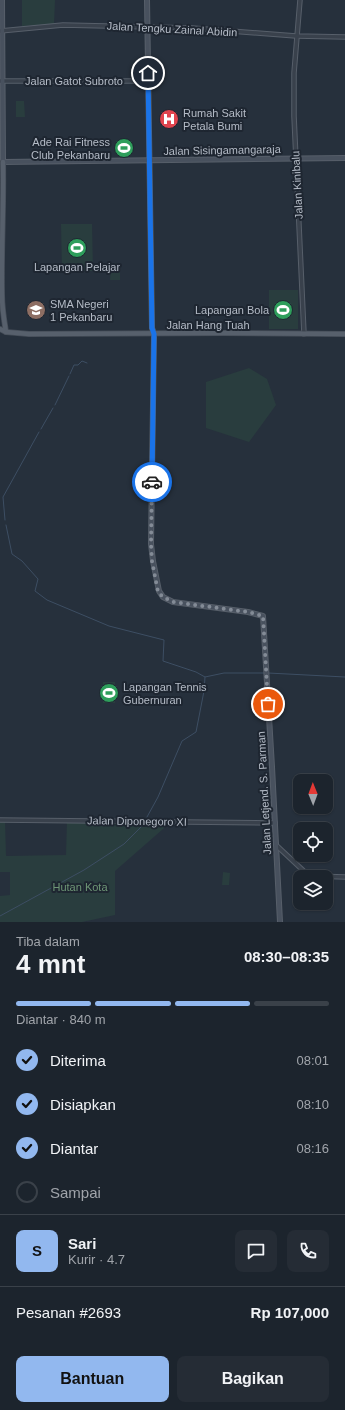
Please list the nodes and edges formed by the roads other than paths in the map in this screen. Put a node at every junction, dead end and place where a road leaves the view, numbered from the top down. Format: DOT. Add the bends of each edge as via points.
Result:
graph roads {
  1 [pos="2,0"];
  2 [pos="147,0"];
  3 [pos="300,0"];
  4 [pos="148,27"];
  5 [pos="1,31"];
  6 [pos="296,36"];
  7 [pos="345,37"];
  8 [pos="1,81"];
  9 [pos="148,81"];
  10 [pos="295,158"];
  11 [pos="345,158"];
  12 [pos="149,160"];
  13 [pos="1,163"];
  14 [pos="0,225"];
  15 [pos="2,234"];
  16 [pos="0,330"];
  17 [pos="6,332"];
  18 [pos="154,334"];
  19 [pos="304,334"];
  20 [pos="345,334"];
  21 [pos="0,820"];
  22 [pos="274,823"];
  23 [pos="276,844"];
  24 [pos="345,877"];
  25 [pos="280,922"];
  1 -- 5 [label="main road"];
  2 -- 4 [label="main road"];
  3 -- 6 [label="street, Jalan Kinibalu"];
  4 -- 5 [label="street, Jalan Tengku Zainal Abidin" via="61,25"];
  4 -- 6 [label="street, Jalan Tengku Zainal Abidin"];
  4 -- 9 [label="main road"];
  5 -- 8 [label="main road"];
  6 -- 7 [label="street, Jalan Tengku Zainal Abidin"];
  6 -- 10 [label="street, Jalan Kinibalu"];
  8 -- 9 [label="street, Jalan Gatot Subroto"];
  8 -- 13 [label="main road"];
  9 -- 12 [label="main road"];
  10 -- 11 [label="main road, Jalan Sisingamangaraja"];
  10 -- 12 [label="main road, Jalan Sisingamangaraja"];
  10 -- 19 [label="street, Jalan Kinibalu"];
  12 -- 13 [label="main road, Jalan Sisingamangaraja"];
  12 -- 18 [label="main road"];
  13 -- 15 [label="main road" via="4,201"];
  14 -- 15 [label="main road"];
  15 -- 17 [label="main road" via="2,296"];
  16 -- 17 [label="main road, Jalan Hang Tuah"];
  17 -- 18 [label="main road, Jalan Hang Tuah"];
  18 -- 19 [label="main road, Jalan Hang Tuah"];
  18 -- 22 [label="main road, Jalan Letjend. S. Parman" via="151,544 158,592 173,602 263,616"];
  19 -- 20 [label="main road, Jalan Hang Tuah"];
  21 -- 22 [label="street, Jalan Diponegoro XI"];
  22 -- 23 [label="main road, Jalan Letjend. S. Parman"];
  23 -- 24 [label="street" via="308,875"];
  23 -- 25 [label="main road, Jalan Letjend. S. Parman"];
}
